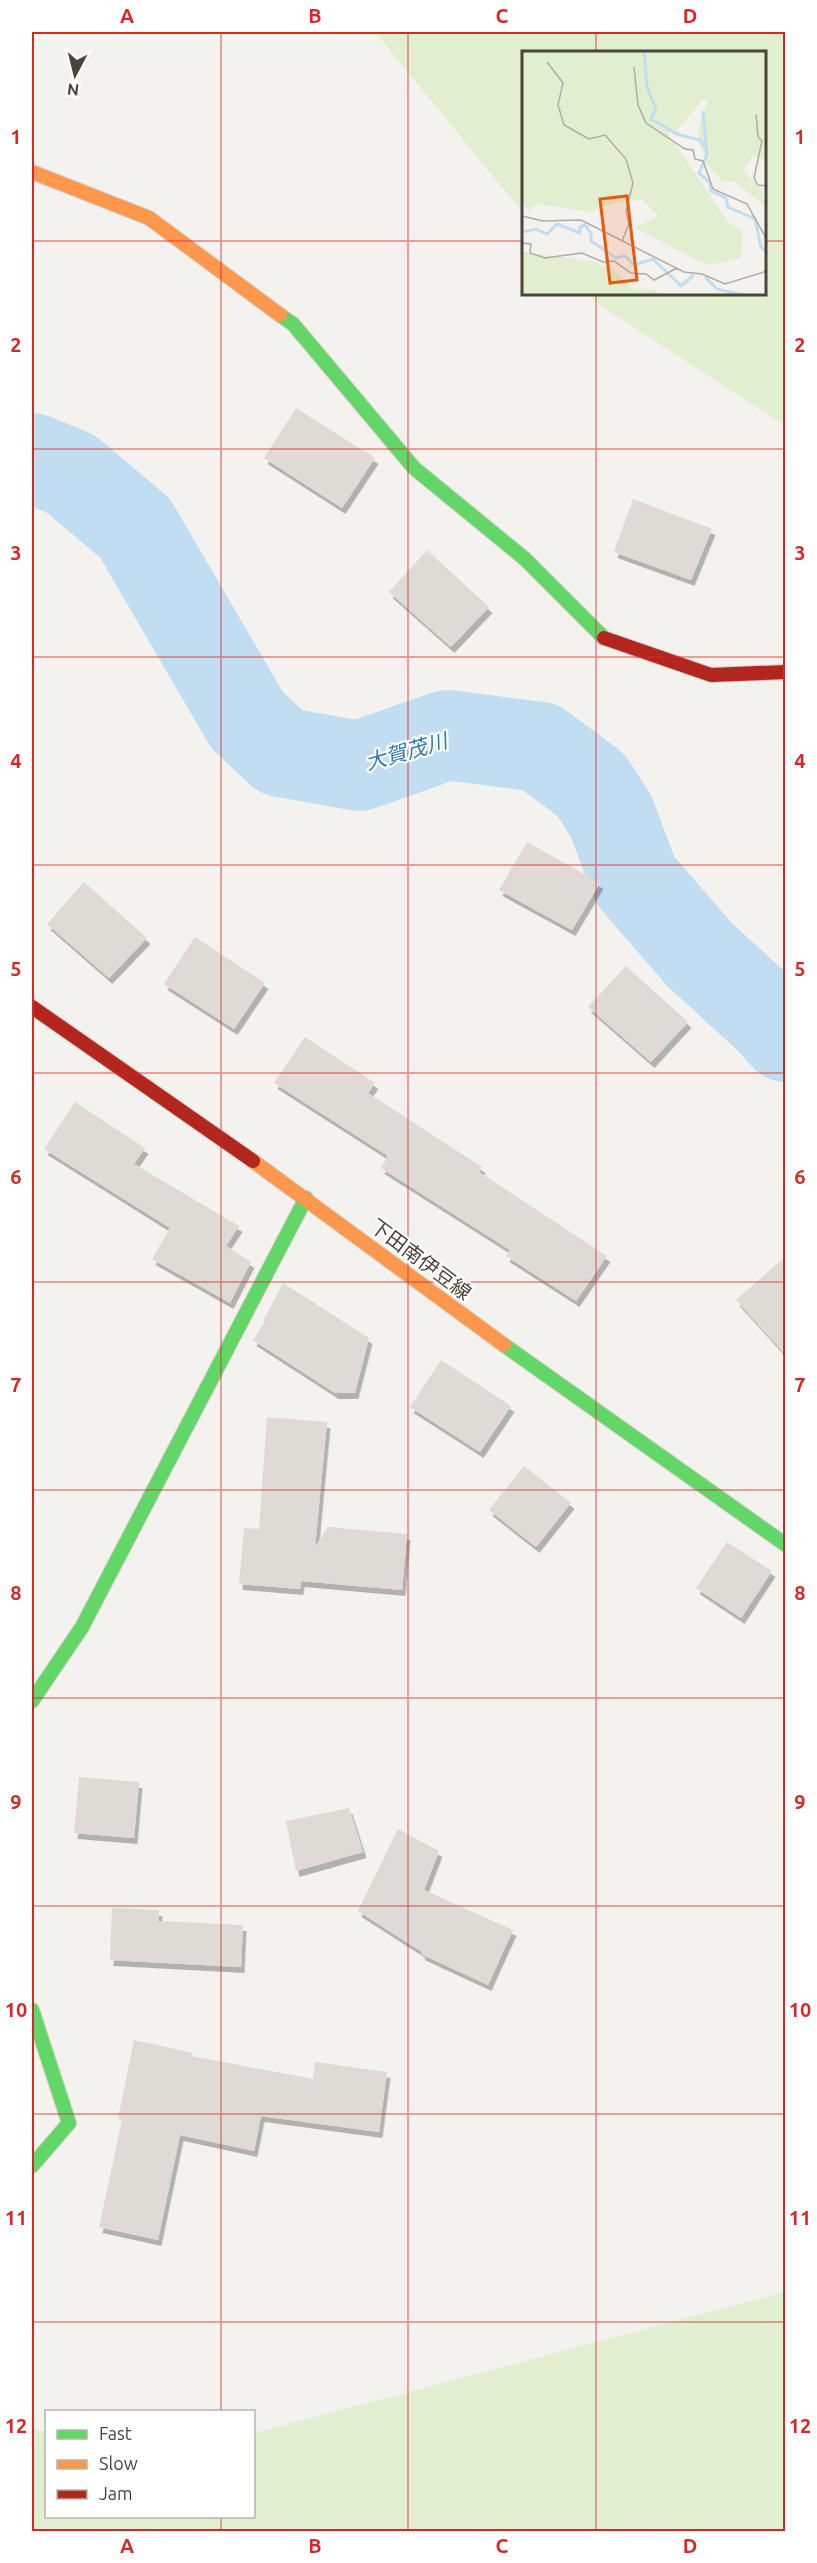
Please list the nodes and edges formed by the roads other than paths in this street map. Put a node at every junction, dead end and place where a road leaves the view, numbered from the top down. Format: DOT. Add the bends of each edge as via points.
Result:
graph roads {
  1 [pos="32,172"];
  2 [pos="786,672"];
  3 [pos="32,1007"];
  4 [pos="306,1198"];
  5 [pos="786,1545"];
  6 [pos="32,1701"];
  7 [pos="32,2010"];
  8 [pos="32,2166"];
  1 -- 2 [label="street" via="149,218 293,324 414,468 525,559 606,640 711,675"];
  3 -- 4 [label="street, 下田南伊豆線"];
  4 -- 5 [label="street, 下田南伊豆線" via="505,1346"];
  4 -- 6 [label="street" via="82,1627"];
  7 -- 8 [label="street" via="69,2123"];
}
